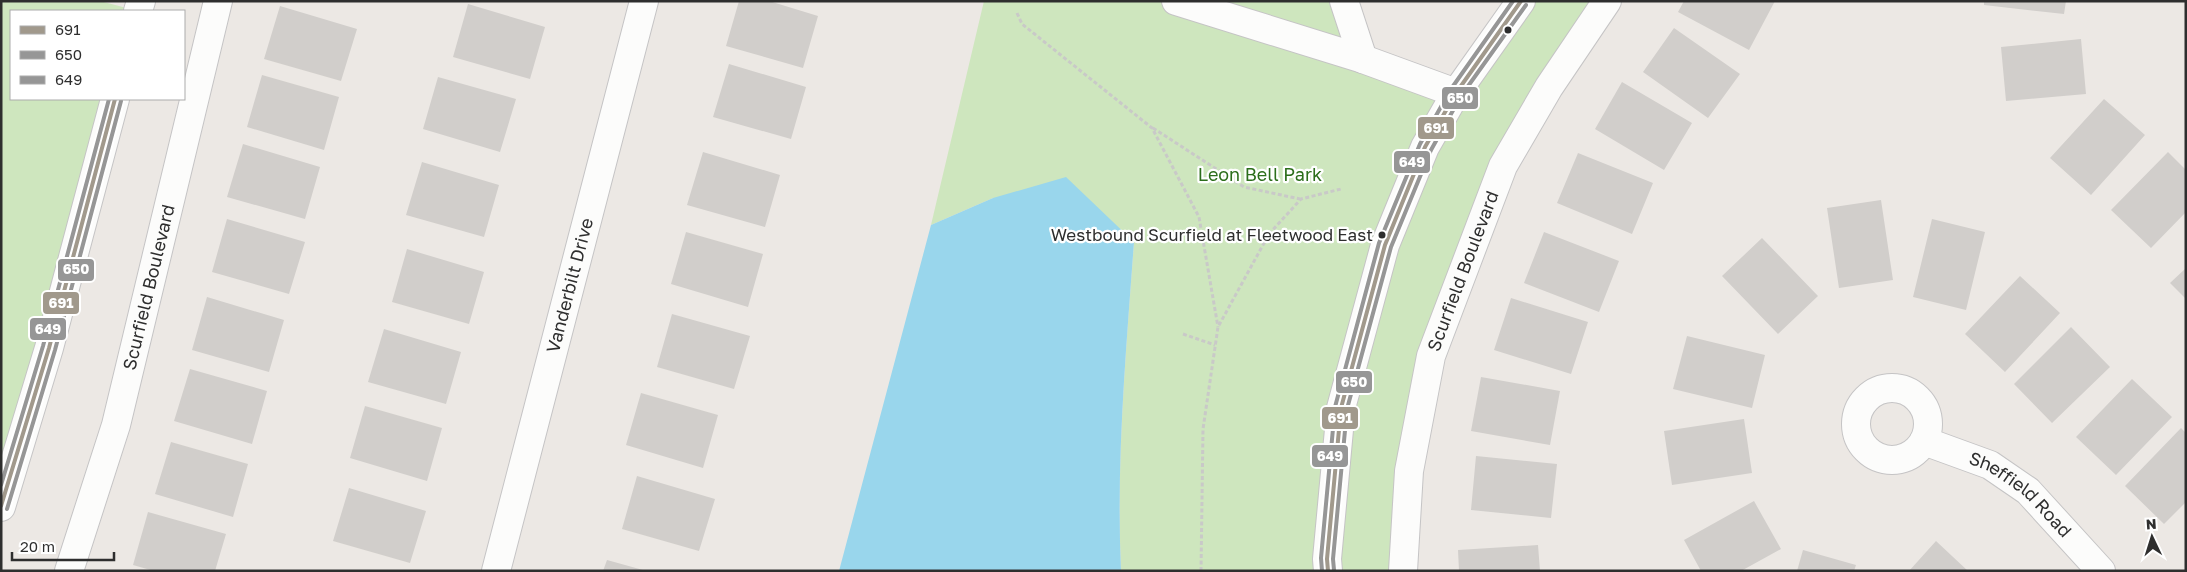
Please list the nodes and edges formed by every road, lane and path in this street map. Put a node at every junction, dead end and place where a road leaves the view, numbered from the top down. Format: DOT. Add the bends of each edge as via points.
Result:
graph roads {
  1 [pos="218,1"];
  2 [pos="644,1"];
  3 [pos="1176,1"];
  4 [pos="1344,1"];
  5 [pos="1521,1"];
  6 [pos="1607,1"];
  7 [pos="1017,12"];
  8 [pos="1364,59"];
  9 [pos="1456,93"];
  10 [pos="115,100"];
  11 [pos="1152,128"];
  12 [pos="1341,189"];
  13 [pos="1301,199"];
  14 [pos="1218,327"];
  15 [pos="1183,334"];
  16 [pos="1215,345"];
  17 [pos="1924,441"];
  18 [pos="1,506"];
  19 [pos="69,571"];
  20 [pos="496,571"];
  21 [pos="1201,571"];
  22 [pos="1328,571"];
  23 [pos="1403,571"];
  24 [pos="2101,571"];
  1 -- 19 [label="street, Scurfield Boulevard" via="116,425"];
  2 -- 20 [label="street, Vanderbilt Drive"];
  3 -- 8 [label="street"];
  4 -- 8 [label="street"];
  5 -- 9 [label="street"];
  6 -- 23 [label="street, Scurfield Boulevard" via="1549,87 1503,166 1431,356 1409,471"];
  7 -- 11 [label="path" via="1022,24"];
  8 -- 9 [label="street"];
  9 -- 22 [label="street" via="1425,147 1386,246 1341,408"];
  10 -- 18 [label="street" via="49,348"];
  11 -- 13 [label="path" via="1244,187"];
  11 -- 14 [label="path" via="1199,217"];
  12 -- 13 [label="path"];
  13 -- 14 [label="path" via="1269,234"];
  14 -- 16 [label="path"];
  15 -- 16 [label="path"];
  16 -- 21 [label="path" via="1203,430"];
  17 -- 24 [label="street, Sheffield Road" via="1990,465 2028,491"];
}
